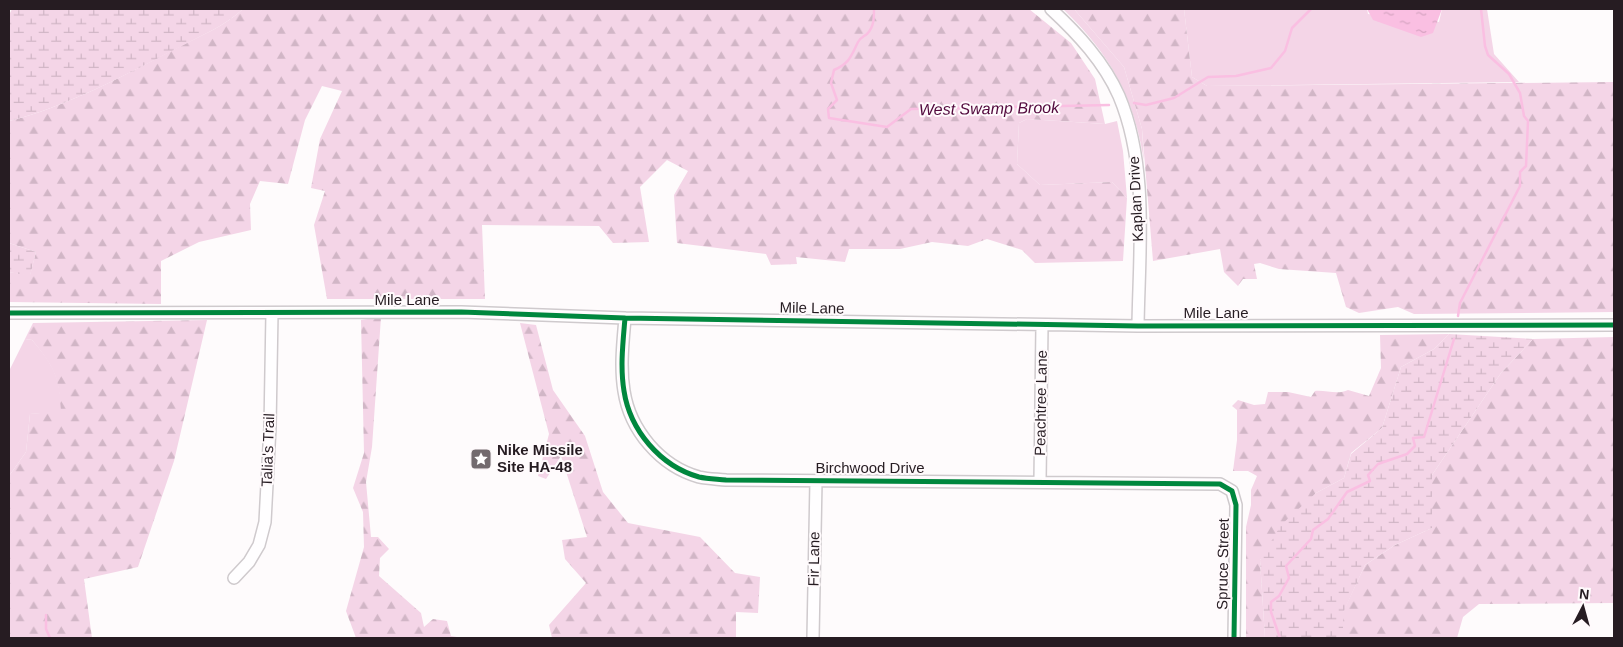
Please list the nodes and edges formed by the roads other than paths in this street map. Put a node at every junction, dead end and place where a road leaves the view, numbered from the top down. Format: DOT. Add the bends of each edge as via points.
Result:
graph roads {
  1 [pos="1051,9"];
  2 [pos="9,313"];
  3 [pos="272,314"];
  4 [pos="625,318"];
  5 [pos="1042,325"];
  6 [pos="1614,325"];
  7 [pos="1138,326"];
  8 [pos="816,480"];
  9 [pos="1040,481"];
  10 [pos="1232,491"];
  11 [pos="234,578"];
  12 [pos="813,638"];
  13 [pos="1234,638"];
  1 -- 7 [label="street, Kaplan Drive" via="1083,41 1105,71 1125,115 1137,169"];
  2 -- 3 [label="street, Mile Lane"];
  3 -- 4 [label="street, Mile Lane" via="461,312"];
  3 -- 11 [label="street, Talia's Trail" via="265,522 259,545"];
  4 -- 5 [label="street, Mile Lane"];
  4 -- 8 [label="street, Birchwood Drive" via="622,368 628,410 650,446 664,458 700,477"];
  5 -- 7 [label="street, Mile Lane"];
  5 -- 9 [label="street, Peachtree Lane"];
  6 -- 7 [label="street, Mile Lane"];
  8 -- 9 [label="street, Birchwood Drive"];
  8 -- 12 [label="street, Fir Lane"];
  9 -- 10 [label="street, Birchwood Drive" via="1220,484"];
  10 -- 13 [label="street, Spruce Street" via="1236,505"];
}
